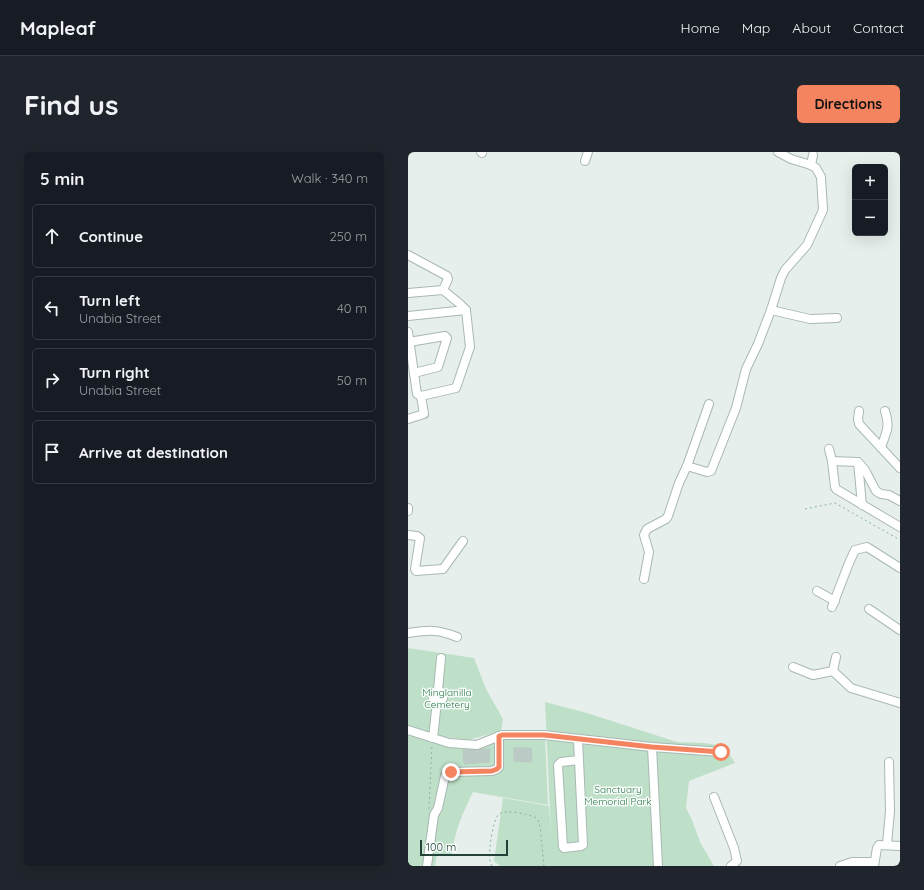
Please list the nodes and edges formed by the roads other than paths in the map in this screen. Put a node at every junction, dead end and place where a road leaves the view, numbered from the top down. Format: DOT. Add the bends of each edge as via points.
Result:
graph roads {
  1 [pos="588,152"];
  2 [pos="778,152"];
  3 [pos="813,155"];
  4 [pos="585,161"];
  5 [pos="811,165"];
  6 [pos="408,255"];
  7 [pos="443,290"];
  8 [pos="408,293"];
  9 [pos="466,310"];
  10 [pos="771,310"];
  11 [pos="408,316"];
  12 [pos="837,318"];
  13 [pos="408,332"];
  14 [pos="409,342"];
  15 [pos="414,373"];
  16 [pos="421,396"];
  17 [pos="709,404"];
  18 [pos="859,411"];
  19 [pos="885,411"];
  20 [pos="408,419"];
  21 [pos="881,447"];
  22 [pos="829,449"];
  23 [pos="832,461"];
  24 [pos="858,462"];
  25 [pos="687,466"];
  26 [pos="900,468"];
  27 [pos="900,501"];
  28 [pos="862,505"];
  29 [pos="900,527"];
  30 [pos="408,535"];
  31 [pos="463,541"];
  32 [pos="900,568"];
  33 [pos="644,579"];
  34 [pos="817,591"];
  35 [pos="869,609"];
  36 [pos="900,630"];
  37 [pos="408,633"];
  38 [pos="457,637"];
  39 [pos="836,657"];
  40 [pos="441,658"];
  41 [pos="793,667"];
  42 [pos="833,671"];
  43 [pos="900,703"];
  44 [pos="408,730"];
  45 [pos="499,736"];
  46 [pos="433,738"];
  47 [pos="578,739"];
  48 [pos="652,747"];
  49 [pos="721,752"];
  50 [pos="579,760"];
  51 [pos="889,762"];
  52 [pos="714,797"];
  53 [pos="887,844"];
  54 [pos="900,846"];
  55 [pos="874,864"];
  56 [pos="427,866"];
  57 [pos="658,866"];
  58 [pos="731,866"];
  59 [pos="840,866"];
  1 -- 4 [label="street"];
  2 -- 5 [label="street"];
  3 -- 5 [label="street"];
  5 -- 10 [label="street" via="821,177 823,210 807,245 783,274"];
  6 -- 7 [label="street" via="447,276"];
  7 -- 8 [label="street"];
  7 -- 9 [label="street"];
  9 -- 11 [label="street"];
  9 -- 16 [label="street" via="470,347 456,388"];
  10 -- 12 [label="street" via="810,319"];
  10 -- 25 [label="street" via="746,369 736,408 711,471"];
  13 -- 14 [label="street"];
  14 -- 15 [label="street"];
  14 -- 15 [label="street" via="445,336 447,338 438,367"];
  15 -- 16 [label="street" via="417,394"];
  16 -- 20 [label="street" via="424,414"];
  17 -- 25 [label="street"];
  18 -- 21 [label="street" via="859,424"];
  19 -- 21 [label="street" via="887,431"];
  21 -- 26 [label="street"];
  22 -- 23 [label="street"];
  23 -- 24 [label="street"];
  23 -- 28 [label="street" via="835,487"];
  24 -- 27 [label="street" via="876,491"];
  24 -- 28 [label="street"];
  25 -- 33 [label="street" via="668,516 647,529 644,535 649,552"];
  28 -- 29 [label="street"];
  30 -- 31 [label="street" via="420,538 416,571 443,569"];
  32 -- 34 [label="street" via="867,547 855,550 834,604"];
  35 -- 36 [label="street"];
  37 -- 38 [label="street" via="428,630"];
  39 -- 42 [label="street"];
  40 -- 46 [label="street" via="438,690 443,696 437,701"];
  41 -- 42 [label="street" via="813,675"];
  42 -- 43 [label="street" via="851,688"];
  44 -- 46 [label="street"];
  45 -- 46 [label="street" via="478,745 449,743"];
  45 -- 47 [label="street" via="544,735"];
  45 -- 56 [label="street" via="497,769 449,773 445,776 434,815"];
  47 -- 48 [label="street"];
  47 -- 50 [label="street"];
  48 -- 49 [label="street"];
  48 -- 57 [label="street"];
  50 -- 50 [label="street" via="583,845 564,848 558,765 561,762"];
  51 -- 53 [label="street" via="890,811"];
  52 -- 58 [label="street" via="734,848 737,861"];
  53 -- 54 [label="street"];
  53 -- 55 [label="street" via="878,846"];
  55 -- 59 [label="street" via="852,862"];
}
